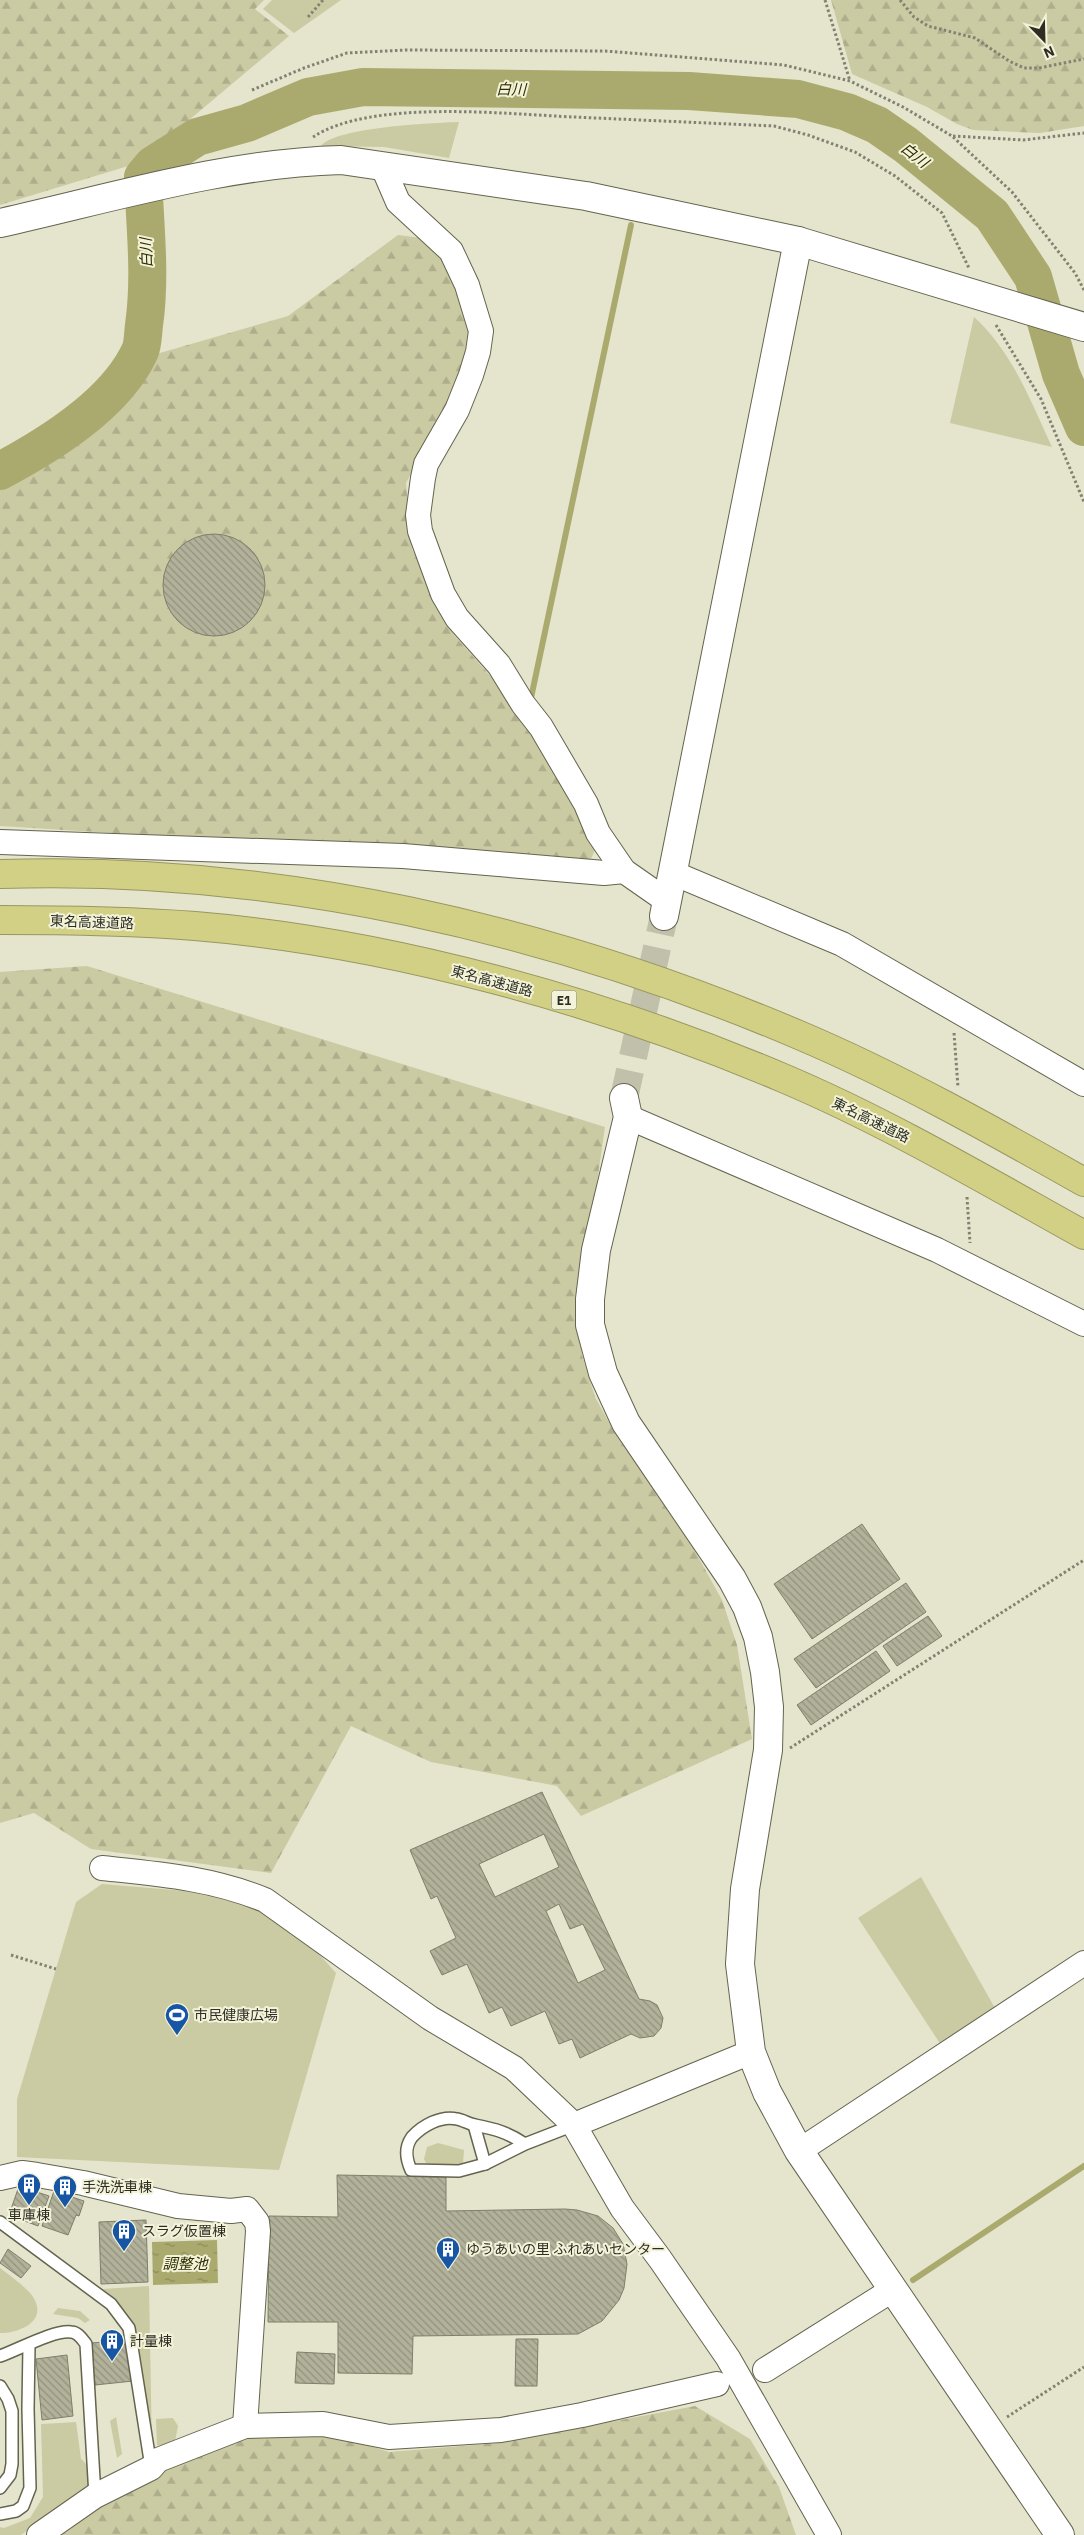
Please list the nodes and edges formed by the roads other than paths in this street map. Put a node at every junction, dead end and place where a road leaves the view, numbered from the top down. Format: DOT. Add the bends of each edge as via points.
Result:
graph roads {
  1 [pos="382,165"];
  2 [pos="0,223"];
  3 [pos="798,241"];
  4 [pos="1075,324"];
  5 [pos="0,842"];
  6 [pos="624,871"];
  7 [pos="673,873"];
  8 [pos="0,874"];
  9 [pos="666,908"];
  10 [pos="0,920"];
  11 [pos="1084,1084"];
  12 [pos="626,1107"];
  13 [pos="1084,1182"];
  14 [pos="1084,1234"];
  15 [pos="1084,1324"];
  16 [pos="102,1868"];
  17 [pos="1084,1963"];
  18 [pos="751,2052"];
  19 [pos="474,2125"];
  20 [pos="574,2125"];
  21 [pos="525,2144"];
  22 [pos="799,2151"];
  23 [pos="484,2164"];
  24 [pos="0,2178"];
  25 [pos="0,2222"];
  26 [pos="892,2290"];
  27 [pos="29,2345"];
  28 [pos="0,2356"];
  29 [pos="765,2370"];
  30 [pos="717,2384"];
  31 [pos="0,2386"];
  32 [pos="245,2426"];
  33 [pos="151,2468"];
  34 [pos="0,2488"];
  35 [pos="95,2496"];
  36 [pos="0,2514"];
  37 [pos="39,2535"];
  38 [pos="829,2535"];
  39 [pos="1060,2535"];
  1 -- 2 [label="street" via="341,160 304,161 234,171"];
  1 -- 3 [label="street" via="586,196"];
  1 -- 6 [label="street" via="398,202 451,251 468,284 480,331 478,352 457,410 426,464 418,516 420,531 452,610 499,665 541,727 586,804 598,833"];
  3 -- 4 [label="street"];
  3 -- 7 [label="street"];
  5 -- 6 [label="street" via="403,856 604,873"];
  6 -- 9 [label="street"];
  7 -- 9 [label="street"];
  7 -- 11 [label="street" via="842,944"];
  8 -- 13 [label="highway" via="200,879 402,909 510,935 705,997 801,1036 989,1129"];
  10 -- 14 [label="highway, 東名高速道路 / E1" via="198,926 303,940 388,955 571,1002 784,1078 891,1128"];
  12 -- 15 [label="street" via="937,1250"];
  12 -- 18 [label="street" via="596,1250 590,1325 603,1373 626,1424 732,1579 758,1637 769,1707 768,1750 745,1889 740,1964"];
  16 -- 20 [label="street" via="195,1878 242,1890 265,1900 430,2018 514,2068"];
  17 -- 22 [label="street"];
  18 -- 20 [label="street"];
  18 -- 22 [label="street" via="767,2092"];
  19 -- 21 [label="lane" via="492,2127"];
  19 -- 23 [label="lane"];
  19 -- 23 [label="lane" via="455,2118 425,2125 411,2139 406,2151 407,2161 412,2170 443,2172"];
  20 -- 21 [label="lane"];
  20 -- 38 [label="street" via="622,2208 728,2358"];
  21 -- 23 [label="lane"];
  22 -- 26 [label="street"];
  24 -- 32 [label="street" via="22,2173 83,2183 178,2206 231,2211 247,2209 257,2222 258,2231"];
  25 -- 33 [label="lane" via="111,2304 122,2316 129,2328"];
  26 -- 29 [label="street"];
  26 -- 39 [label="street"];
  27 -- 28 [label="lane"];
  27 -- 35 [label="lane" via="72,2332 81,2336 86,2344"];
  27 -- 36 [label="lane" via="30,2488 23,2506"];
  30 -- 32 [label="street" via="501,2430 389,2437 323,2424"];
  31 -- 34 [label="lane" via="12,2412 12,2464 10,2476"];
  32 -- 33 [label="street" via="158,2460"];
  33 -- 35 [label="street"];
  35 -- 37 [label="street"];
}
